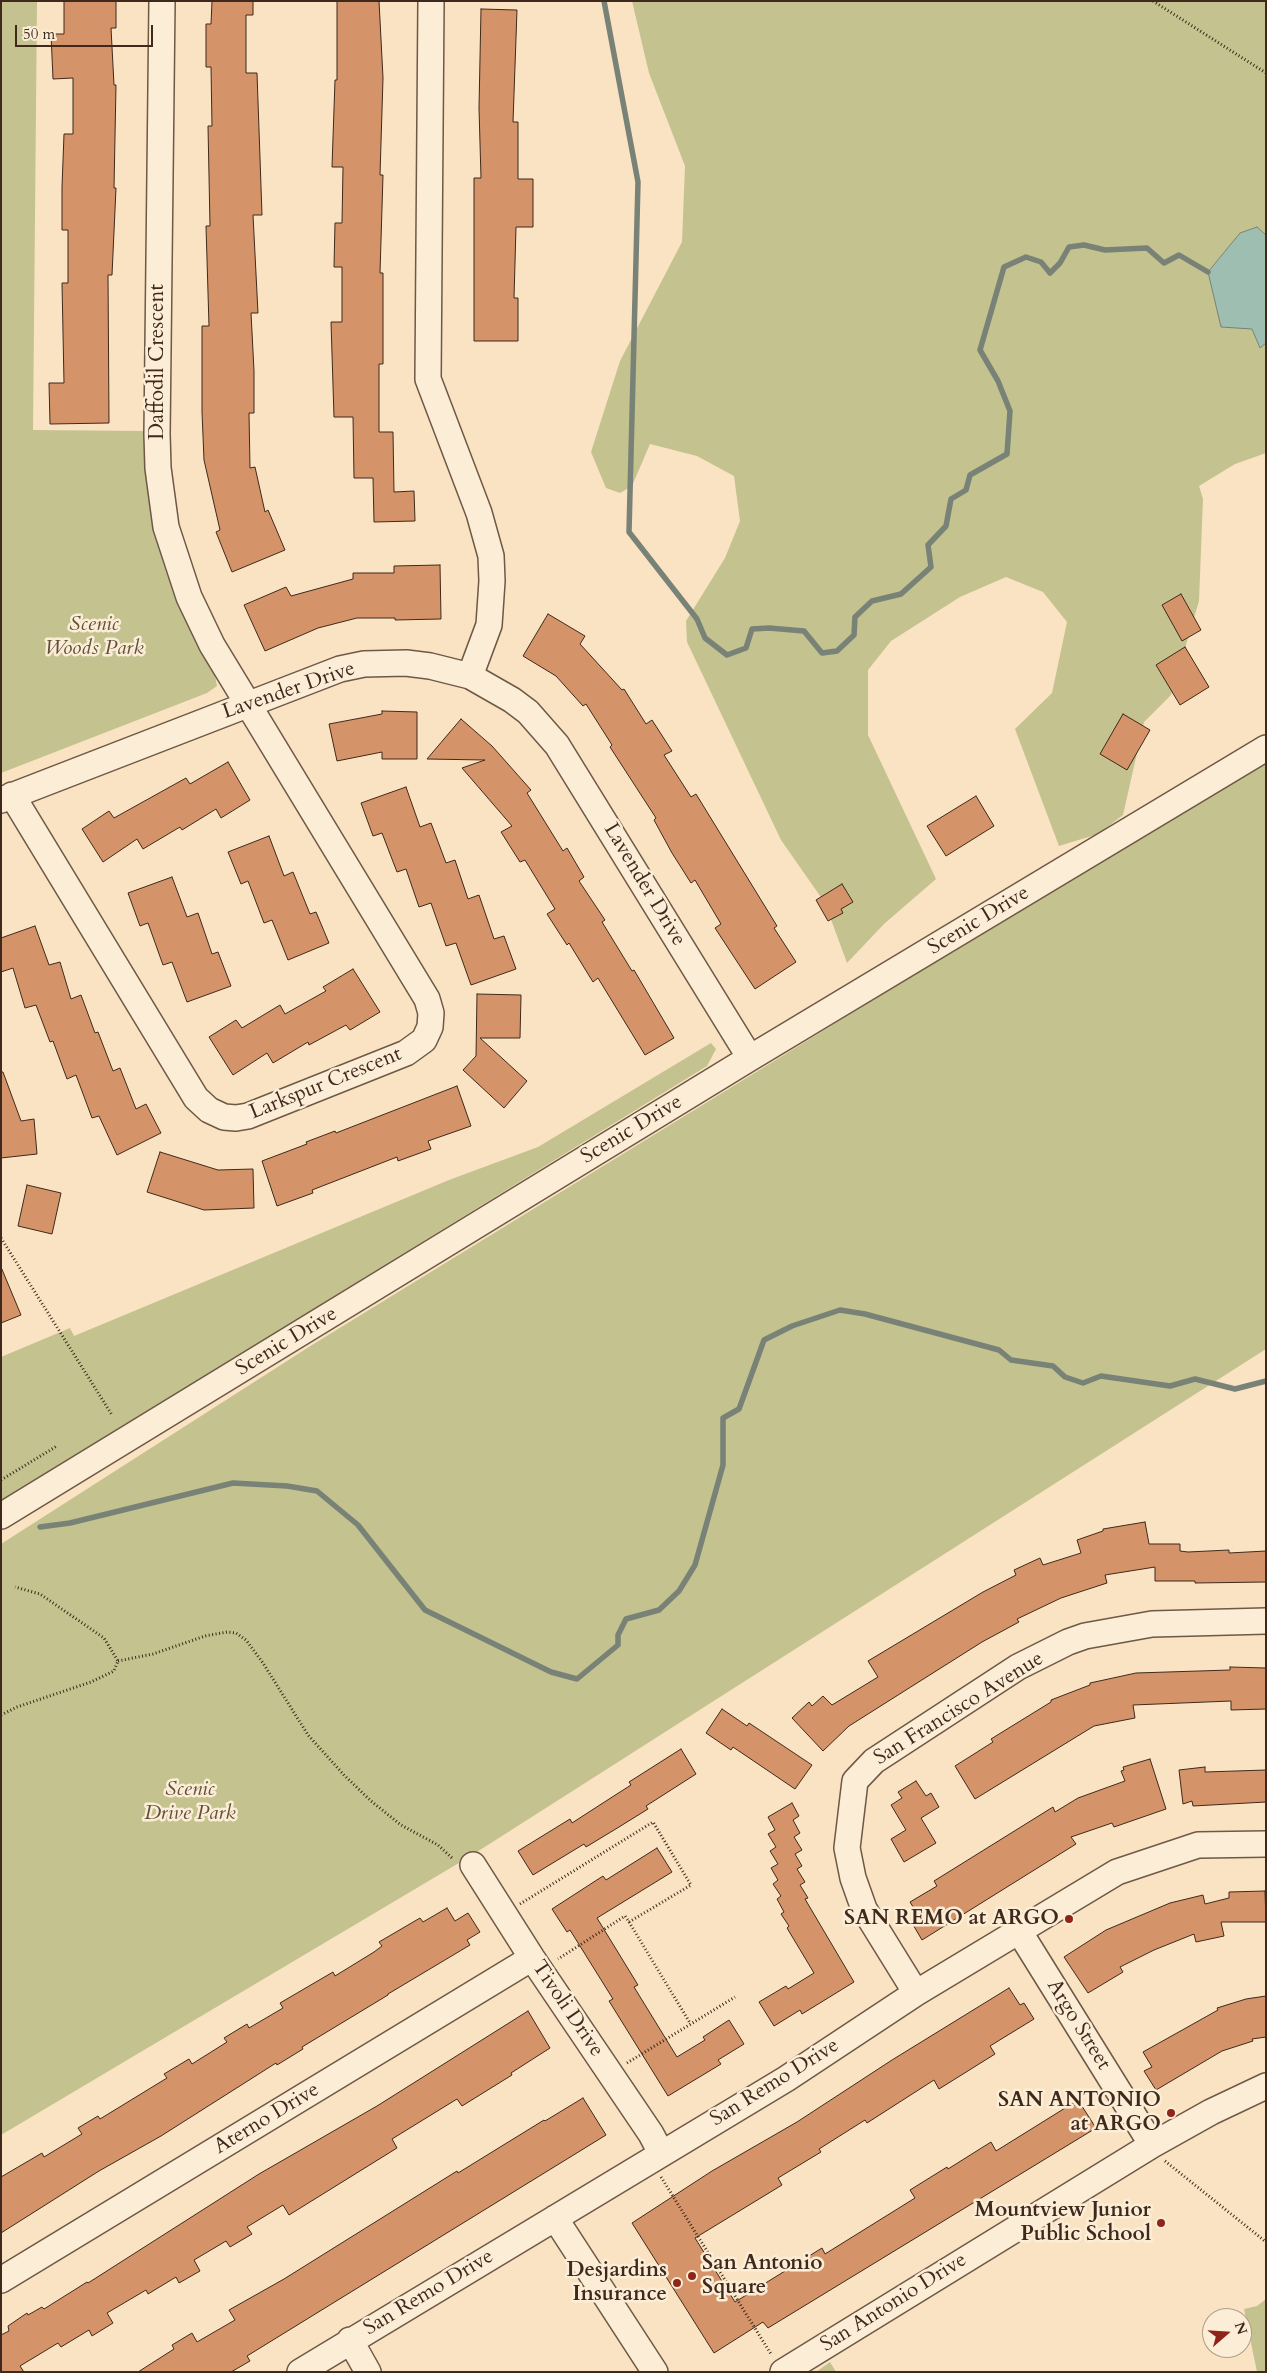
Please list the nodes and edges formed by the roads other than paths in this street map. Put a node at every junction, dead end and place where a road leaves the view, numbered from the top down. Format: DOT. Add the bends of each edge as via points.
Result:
graph roads {
  1 [pos="162,1"];
  2 [pos="431,1"];
  3 [pos="470,676"];
  4 [pos="247,704"];
  5 [pos="1266,748"];
  6 [pos="7,798"];
  7 [pos="750,1058"];
  8 [pos="1,1516"];
  9 [pos="1266,1621"];
  10 [pos="1266,1844"];
  11 [pos="473,1865"];
  12 [pos="1019,1931"];
  13 [pos="543,1960"];
  14 [pos="916,1993"];
  15 [pos="1266,2086"];
  16 [pos="1152,2145"];
  17 [pos="659,2162"];
  18 [pos="555,2218"];
  19 [pos="1,2280"];
  20 [pos="350,2340"];
  21 [pos="779,2365"];
  22 [pos="300,2372"];
  23 [pos="368,2372"];
  24 [pos="655,2372"];
  1 -- 4 [label="street, Daffodil Crescent" via="157,434 161,497 166,527 189,597"];
  2 -- 3 [label="street" via="428,379 479,513 491,564 489,625"];
  3 -- 4 [label="street, Lavender Drive" via="406,663 364,664 333,671"];
  3 -- 7 [label="street, Lavender Drive" via="528,712 558,745"];
  4 -- 6 [label="street, Lavender Drive"];
  4 -- 6 [label="street, Larkspur Crescent" via="427,1000 431,1013 430,1027 424,1040 415,1048 327,1086 236,1118 217,1114 202,1104"];
  5 -- 7 [label="street, Scenic Drive"];
  7 -- 8 [label="street, Scenic Drive"];
  9 -- 14 [label="street, San Francisco Avenue" via="1152,1624 1077,1639 1018,1668 874,1761 855,1781 847,1848 853,1878 864,1909"];
  10 -- 12 [label="street, San Remo Drive" via="1198,1846 1117,1872"];
  11 -- 13 [label="street, Tivoli Drive"];
  12 -- 14 [label="street, San Remo Drive"];
  12 -- 16 [label="street, Argo Street"];
  13 -- 17 [label="street, Tivoli Drive" via="651,2134"];
  13 -- 19 [label="street, Aterno Drive"];
  14 -- 17 [label="street, San Remo Drive"];
  15 -- 16 [label="street, San Antonio Drive"];
  16 -- 21 [label="street, San Antonio Drive"];
  17 -- 18 [label="street, San Remo Drive"];
  18 -- 20 [label="street, San Remo Drive"];
  18 -- 24 [label="street"];
  20 -- 22 [label="street, San Remo Drive"];
  20 -- 23 [label="street"];
}
